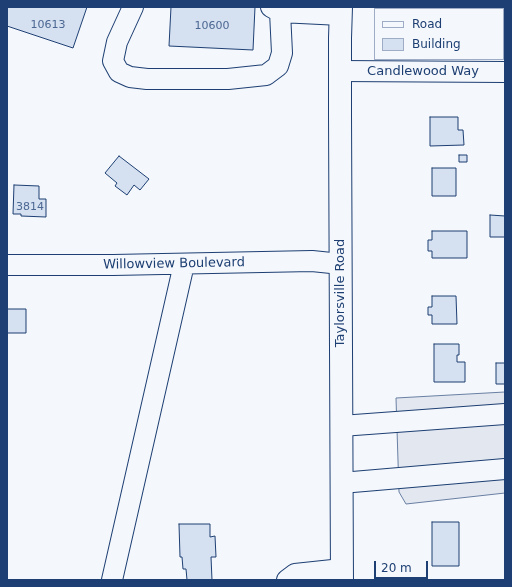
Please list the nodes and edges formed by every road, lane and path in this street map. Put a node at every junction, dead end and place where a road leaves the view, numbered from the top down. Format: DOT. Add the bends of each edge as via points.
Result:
graph roads {
  1 [pos="133,7"];
  2 [pos="276,9"];
  3 [pos="341,11"];
  4 [pos="340,71"];
  5 [pos="505,72"];
  6 [pos="184,264"];
  7 [pos="341,264"];
  8 [pos="7,265"];
  9 [pos="505,414"];
  10 [pos="341,426"];
  11 [pos="505,469"];
  12 [pos="341,483"];
  13 [pos="342,574"];
  14 [pos="112,580"];
  15 [pos="287,580"];
  1 -- 2 [label="street" via="117,42 113,61 119,72 130,77 147,79 228,79 266,75 278,66 282,53"];
  2 -- 3 [label="street"];
  3 -- 4 [label="main road, Taylorsville Road"];
  4 -- 5 [label="street, Candlewood Way"];
  4 -- 7 [label="main road, Taylorsville Road"];
  6 -- 7 [label="street, Willowview Boulevard" via="312,261"];
  6 -- 8 [label="street, Willowview Boulevard"];
  6 -- 14 [label="street"];
  7 -- 10 [label="main road, Taylorsville Road"];
  9 -- 10 [label="street"];
  10 -- 12 [label="main road, Taylorsville Road"];
  11 -- 12 [label="street"];
  12 -- 13 [label="main road, Taylorsville Road"];
  13 -- 15 [label="street" via="295,574"];
}
